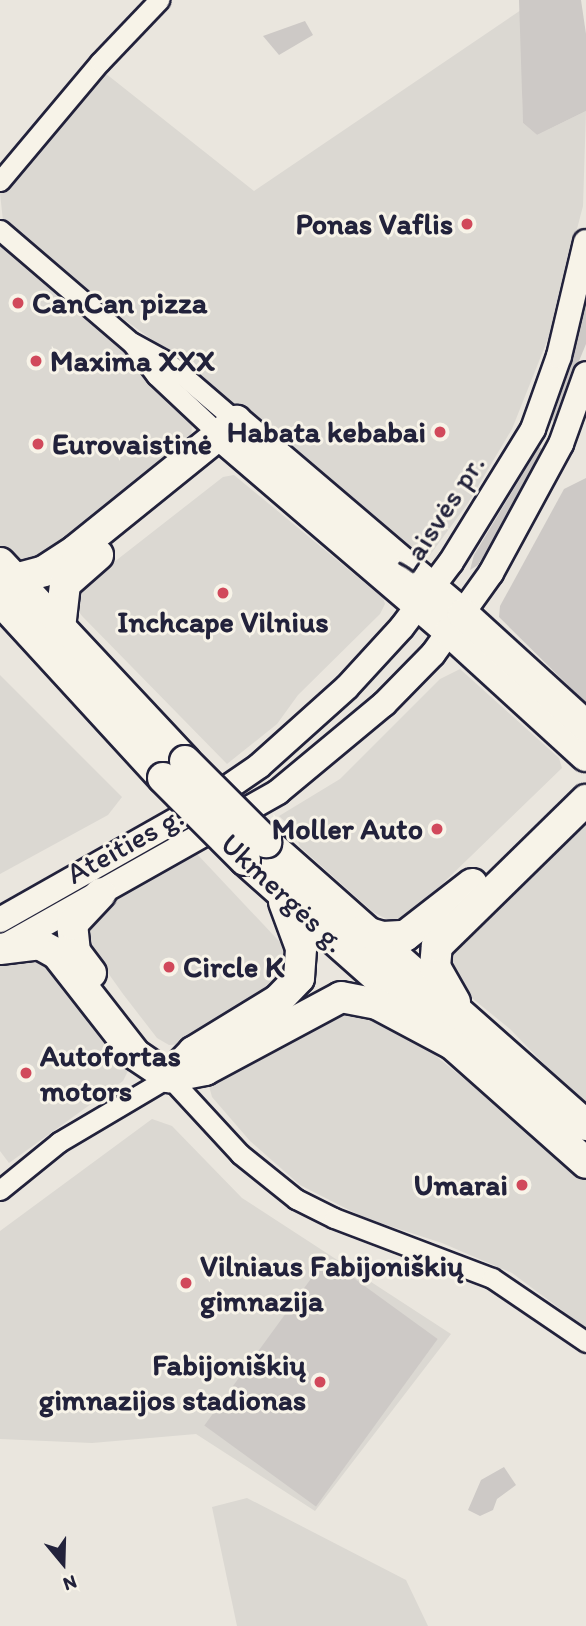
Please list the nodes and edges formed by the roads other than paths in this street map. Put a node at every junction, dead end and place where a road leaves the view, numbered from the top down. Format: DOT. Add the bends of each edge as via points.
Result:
graph roads {
  1 [pos="159,0"];
  2 [pos="0,181"];
  3 [pos="0,230"];
  4 [pos="586,242"];
  5 [pos="586,374"];
  6 [pos="236,435"];
  7 [pos="5,581"];
  8 [pos="426,597"];
  9 [pos="457,623"];
  10 [pos="60,628"];
  11 [pos="586,726"];
  12 [pos="586,756"];
  13 [pos="259,765"];
  14 [pos="174,769"];
  15 [pos="586,773"];
  16 [pos="586,800"];
  17 [pos="255,851"];
  18 [pos="279,892"];
  19 [pos="102,893"];
  20 [pos="0,920"];
  21 [pos="362,931"];
  22 [pos="0,949"];
  23 [pos="464,1037"];
  24 [pos="169,1077"];
  25 [pos="586,1125"];
  26 [pos="586,1163"];
  27 [pos="0,1190"];
  28 [pos="586,1342"];
  1 -- 2 [label="street"];
  3 -- 6 [label="street" via="132,343 156,375"];
  4 -- 8 [label="main road, Laisvės pr." via="559,356 533,429"];
  5 -- 9 [label="main road" via="549,467"];
  6 -- 7 [label="highway" via="59,562"];
  6 -- 8 [label="highway"];
  6 -- 10 [label="highway" via="65,584"];
  7 -- 10 [label="highway, Ukmergės g."];
  7 -- 14 [label="highway, Ukmergės g."];
  8 -- 9 [label="highway"];
  8 -- 13 [label="main road, Laisvės pr." via="348,687"];
  9 -- 11 [label="highway"];
  9 -- 12 [label="highway"];
  9 -- 19 [label="main road, Ateities g." via="384,704 278,792"];
  10 -- 14 [label="highway, Ukmergės g."];
  13 -- 20 [label="main road, Ateities g." via="198,808"];
  14 -- 17 [label="highway, Ukmergės g., bridge"];
  15 -- 21 [label="highway" via="471,885 416,930 393,938"];
  16 -- 23 [label="highway" via="437,946 438,977"];
  17 -- 18 [label="highway, Ukmergės g."];
  17 -- 21 [label="highway, Ukmergės g."];
  18 -- 23 [label="highway, Ukmergės g."];
  18 -- 24 [label="highway" via="301,948 299,978 278,1000 193,1052"];
  19 -- 22 [label="main road, Ateities g."];
  19 -- 24 [label="highway" via="72,925 75,952"];
  21 -- 23 [label="highway, Ukmergės g."];
  22 -- 24 [label="highway" via="39,944 57,954 136,1055"];
  23 -- 24 [label="highway" via="367,999 341,997 205,1070"];
  23 -- 25 [label="highway, Ukmergės g."];
  23 -- 26 [label="highway, Ukmergės g."];
  24 -- 27 [label="street" via="59,1142"];
  24 -- 28 [label="street" via="240,1154 296,1199 492,1278"];
}
